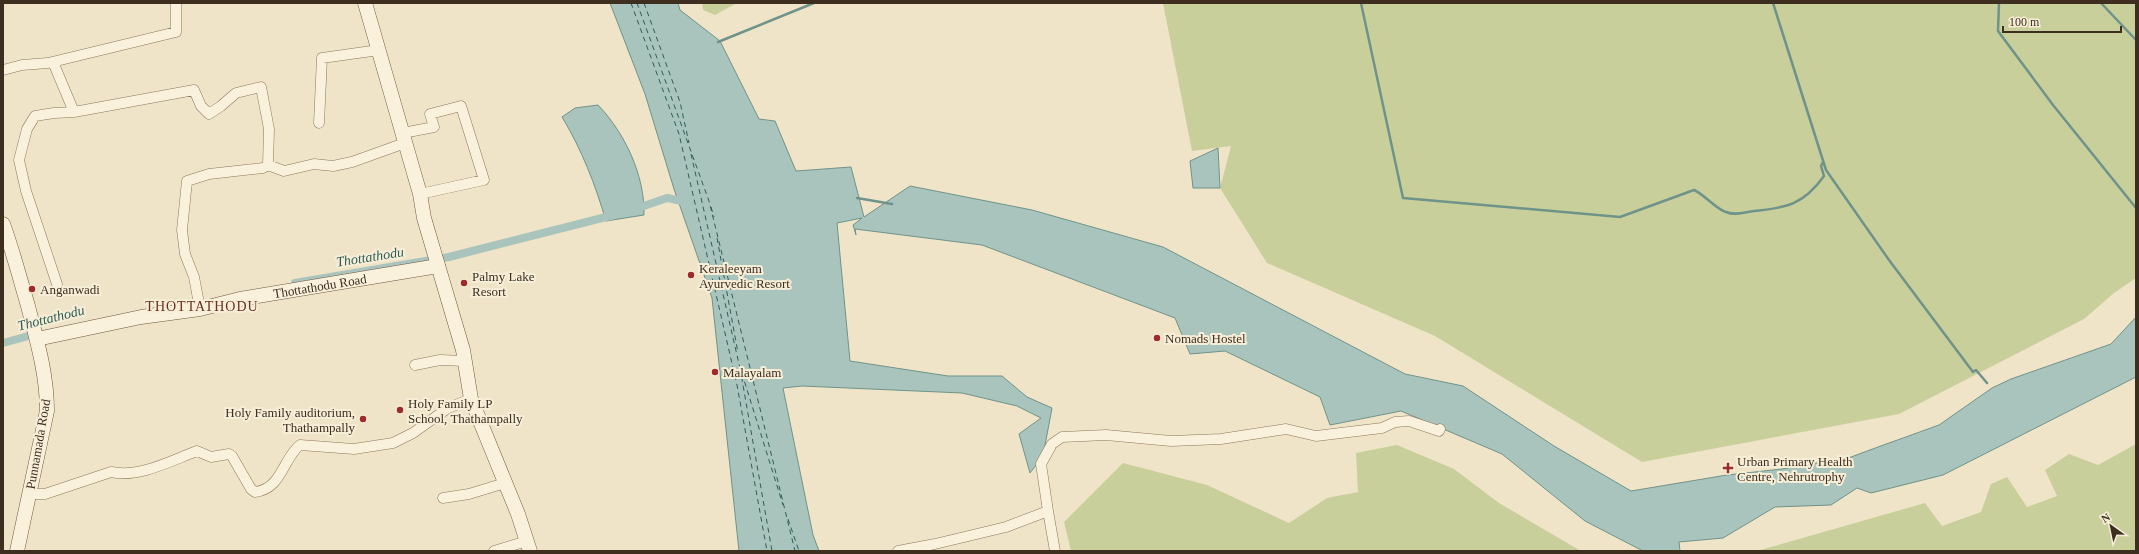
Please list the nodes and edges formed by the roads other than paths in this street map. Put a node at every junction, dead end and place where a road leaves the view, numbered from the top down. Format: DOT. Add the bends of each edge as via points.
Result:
graph roads {
  1 [pos="176,3"];
  2 [pos="365,3"];
  3 [pos="379,50"];
  4 [pos="53,62"];
  5 [pos="3,70"];
  6 [pos="74,112"];
  7 [pos="319,123"];
  8 [pos="404,138"];
  9 [pos="268,165"];
  10 [pos="420,194"];
  11 [pos="3,224"];
  12 [pos="437,261"];
  13 [pos="57,284"];
  14 [pos="199,305"];
  15 [pos="36,336"];
  16 [pos="466,361"];
  17 [pos="415,364"];
  18 [pos="471,399"];
  19 [pos="1440,429"];
  20 [pos="505,483"];
  21 [pos="30,494"];
  22 [pos="443,498"];
  23 [pos="1048,511"];
  24 [pos="528,546"];
  25 [pos="17,551"];
  26 [pos="494,551"];
  27 [pos="898,551"];
  28 [pos="1055,551"];
  1 -- 4 [label="street" via="176,32"];
  2 -- 3 [label="main road"];
  3 -- 7 [label="street" via="322,58"];
  3 -- 8 [label="main road"];
  4 -- 5 [label="street"];
  4 -- 6 [label="street"];
  6 -- 9 [label="street" via="194,90 201,106 209,114 236,93 261,87 269,129"];
  6 -- 13 [label="street" via="35,116 27,129 19,160 26,192"];
  8 -- 9 [label="street" via="352,162 333,166 314,164 284,171"];
  8 -- 10 [label="main road"];
  8 -- 10 [label="street" via="434,127 430,114 461,106 484,180"];
  9 -- 14 [label="street" via="263,168 209,174 188,181 182,230 185,254 194,277"];
  10 -- 12 [label="main road" via="424,218"];
  11 -- 15 [label="main road, Punnamada Road"];
  12 -- 14 [label="main road, Thottathodu Road"];
  12 -- 16 [label="main road"];
  14 -- 15 [label="main road, Thottathodu Road"];
  15 -- 21 [label="main road, Punnamada Road" via="44,370 47,411"];
  16 -- 17 [label="street" via="440,360"];
  16 -- 18 [label="main road"];
  18 -- 20 [label="main road"];
  18 -- 21 [label="street" via="448,408 413,433 393,443 354,450 300,445 281,474 260,491 255,492 229,454 210,457 197,451 154,468 122,474 111,472 45,494"];
  19 -- 23 [label="street" via="1439,431 1409,421 1395,422 1382,428 1316,436 1286,429 1221,439 1171,441 1106,435 1062,437 1052,444 1041,464"];
  20 -- 22 [label="street" via="469,494"];
  20 -- 24 [label="main road"];
  21 -- 25 [label="main road, Punnamada Road"];
  23 -- 27 [label="street" via="1006,527"];
  23 -- 28 [label="street"];
  24 -- 26 [label="street"];
}
